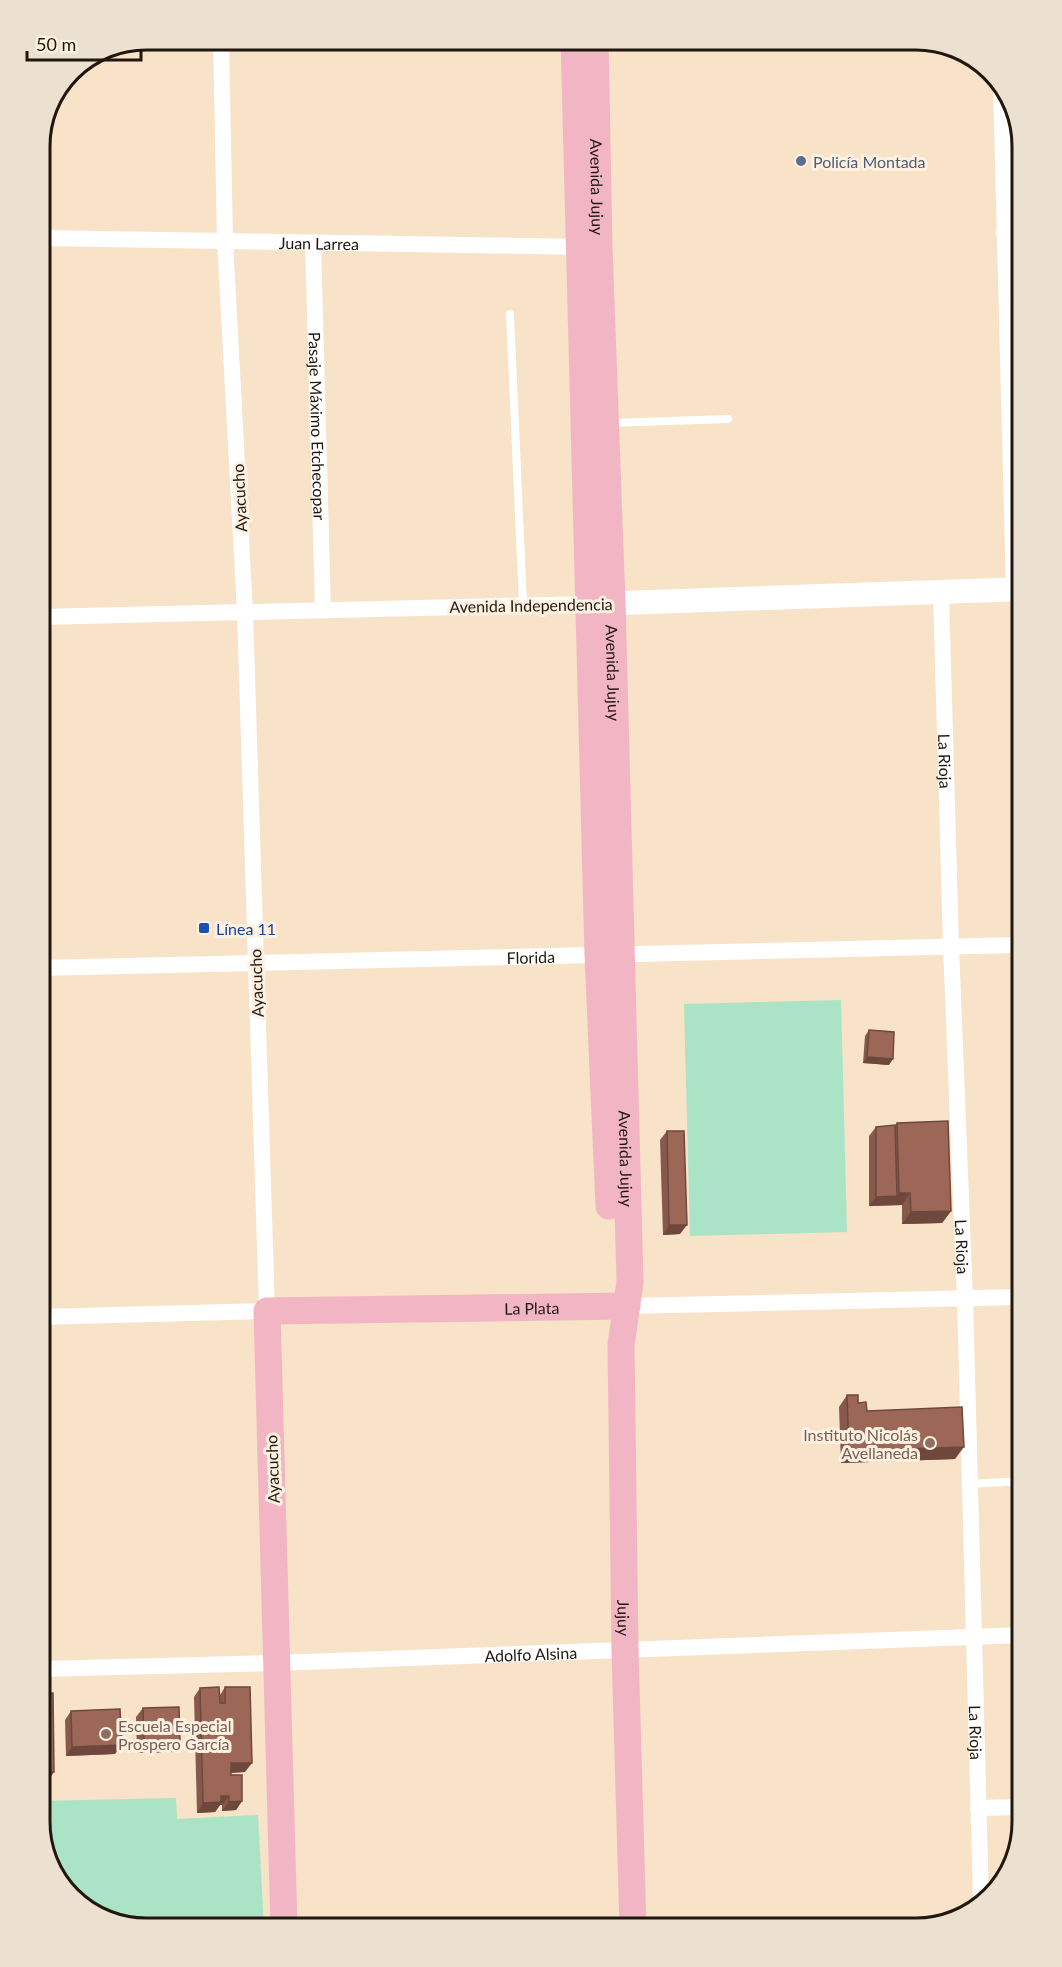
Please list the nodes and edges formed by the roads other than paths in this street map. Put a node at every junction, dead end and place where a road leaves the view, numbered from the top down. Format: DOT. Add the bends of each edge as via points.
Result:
graph roads {
  1 [pos="221,50"];
  2 [pos="575,50"];
  3 [pos="595,50"];
  4 [pos="1001,102"];
  5 [pos="1004,232"];
  6 [pos="1012,232"];
  7 [pos="50,238"];
  8 [pos="225,241"];
  9 [pos="313,242"];
  10 [pos="590,247"];
  11 [pos="510,314"];
  12 [pos="728,419"];
  13 [pos="605,423"];
  14 [pos="1012,423"];
  15 [pos="1012,590"];
  16 [pos="941,593"];
  17 [pos="600,604"];
  18 [pos="523,605"];
  19 [pos="323,610"];
  20 [pos="245,612"];
  21 [pos="50,617"];
  22 [pos="1012,945"];
  23 [pos="951,946"];
  24 [pos="609,955"];
  25 [pos="255,964"];
  26 [pos="50,968"];
  27 [pos="1012,1297"];
  28 [pos="964,1299"];
  29 [pos="621,1306"];
  30 [pos="267,1311"];
  31 [pos="50,1317"];
  32 [pos="1012,1482"];
  33 [pos="969,1484"];
  34 [pos="1012,1635"];
  35 [pos="972,1637"];
  36 [pos="625,1650"];
  37 [pos="277,1663"];
  38 [pos="50,1669"];
  39 [pos="1012,1806"];
  40 [pos="978,1808"];
  41 [pos="981,1893"];
  42 [pos="284,1917"];
  43 [pos="633,1918"];
  1 -- 8 [label="street, Ayacucho"];
  2 -- 10 [label="main road, Avenida Jujuy"];
  3 -- 10 [label="main road, Avenida Jujuy"];
  4 -- 5 [label="street"];
  5 -- 6 [label="street"];
  5 -- 14 [label="street"];
  7 -- 8 [label="street, Juan Larrea"];
  8 -- 9 [label="street, Juan Larrea"];
  8 -- 20 [label="street, Ayacucho"];
  9 -- 10 [label="street, Juan Larrea"];
  9 -- 19 [label="street, Pasaje Máximo Etchecopar"];
  10 -- 13 [label="main road, Avenida Jujuy"];
  10 -- 17 [label="main road, Avenida Jujuy"];
  11 -- 18 [label="lane"];
  12 -- 13 [label="lane"];
  13 -- 17 [label="main road, Avenida Jujuy"];
  15 -- 16 [label="main road, Avenida Independencia"];
  16 -- 17 [label="main road, Avenida Independencia"];
  16 -- 23 [label="street, La Rioja"];
  17 -- 18 [label="street, Avenida Independencia"];
  17 -- 24 [label="main road, Avenida Jujuy"];
  18 -- 19 [label="street, Avenida Independencia"];
  19 -- 20 [label="street, Avenida Independencia"];
  20 -- 21 [label="street, Avenida Independencia"];
  20 -- 25 [label="street, Ayacucho"];
  22 -- 23 [label="street, Florida"];
  23 -- 24 [label="street, Florida"];
  23 -- 28 [label="street, La Rioja"];
  24 -- 25 [label="street, Florida"];
  24 -- 29 [label="main road, Avenida Jujuy"];
  25 -- 26 [label="street, Florida"];
  25 -- 30 [label="street, Ayacucho"];
  27 -- 28 [label="street, La Plata"];
  28 -- 29 [label="street, La Plata"];
  28 -- 33 [label="street, La Rioja"];
  29 -- 30 [label="main road, La Plata"];
  29 -- 36 [label="main road, Jujuy"];
  30 -- 31 [label="street, La Plata"];
  30 -- 37 [label="main road, Ayacucho"];
  32 -- 33 [label="lane"];
  33 -- 35 [label="street, La Rioja"];
  34 -- 35 [label="street, Adolfo Alsina"];
  35 -- 36 [label="street, Adolfo Alsina"];
  35 -- 40 [label="street, La Rioja"];
  36 -- 37 [label="street, Adolfo Alsina"];
  36 -- 43 [label="main road, Jujuy"];
  37 -- 38 [label="street, Adolfo Alsina"];
  37 -- 42 [label="main road, Ayacucho"];
  39 -- 40 [label="street"];
  40 -- 41 [label="street, La Rioja"];
}
